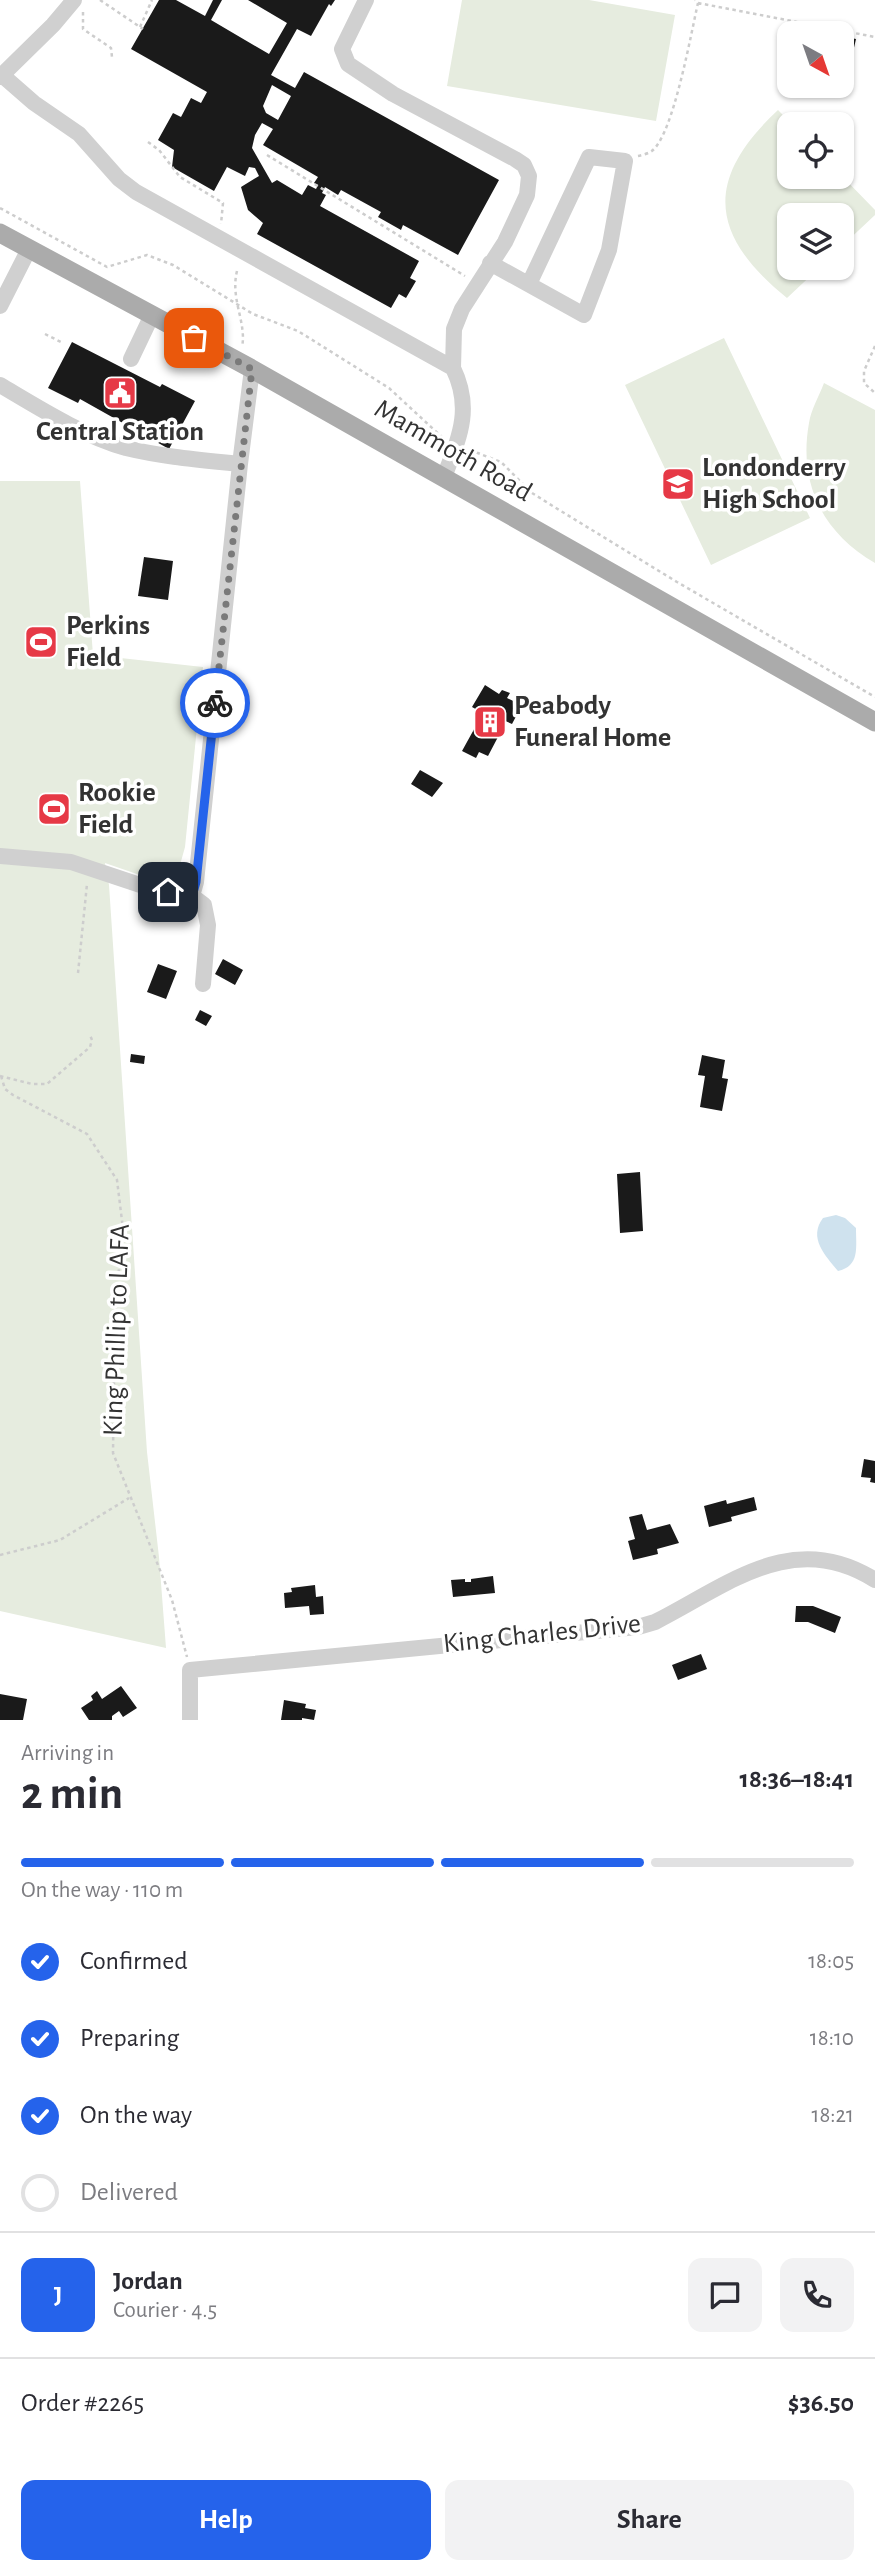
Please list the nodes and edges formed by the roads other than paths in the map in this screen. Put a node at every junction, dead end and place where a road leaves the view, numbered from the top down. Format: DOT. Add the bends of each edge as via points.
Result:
graph roads {
  1 [pos="366,0"];
  2 [pos="79,5"];
  3 [pos="1,76"];
  4 [pos="0,233"];
  5 [pos="29,249"];
  6 [pos="490,263"];
  7 [pos="529,284"];
  8 [pos="0,306"];
  9 [pos="152,315"];
  10 [pos="131,359"];
  11 [pos="252,369"];
  12 [pos="453,369"];
  13 [pos="0,385"];
  14 [pos="240,464"];
  15 [pos="444,477"];
  16 [pos="875,722"];
  17 [pos="0,856"];
  18 [pos="192,896"];
  19 [pos="203,984"];
  20 [pos="875,1580"];
  21 [pos="190,1720"];
  1 -- 6 [label="street" via="342,50 348,64 393,94 515,159 527,171 527,195"];
  2 -- 3 [label="street"];
  3 -- 12 [label="street" via="79,134 136,192"];
  4 -- 5 [label="main road, Mammoth Road"];
  5 -- 8 [label="street"];
  5 -- 9 [label="main road, Mammoth Road"];
  6 -- 7 [label="street"];
  6 -- 12 [label="street" via="454,329"];
  7 -- 7 [label="street" via="584,315 609,250 625,161 589,157"];
  9 -- 10 [label="street"];
  9 -- 11 [label="main road, Mammoth Road"];
  11 -- 14 [label="street"];
  11 -- 15 [label="main road, Mammoth Road"];
  12 -- 15 [label="street" via="464,410"];
  13 -- 14 [label="street" via="124,447"];
  14 -- 18 [label="street"];
  15 -- 16 [label="main road, Mammoth Road"];
  17 -- 18 [label="street" via="89,867 152,889"];
  18 -- 19 [label="street" via="204,905 208,925"];
  20 -- 21 [label="street, King Charles Drive" via="842,1563 794,1558 759,1567 638,1627 190,1670"];
}
